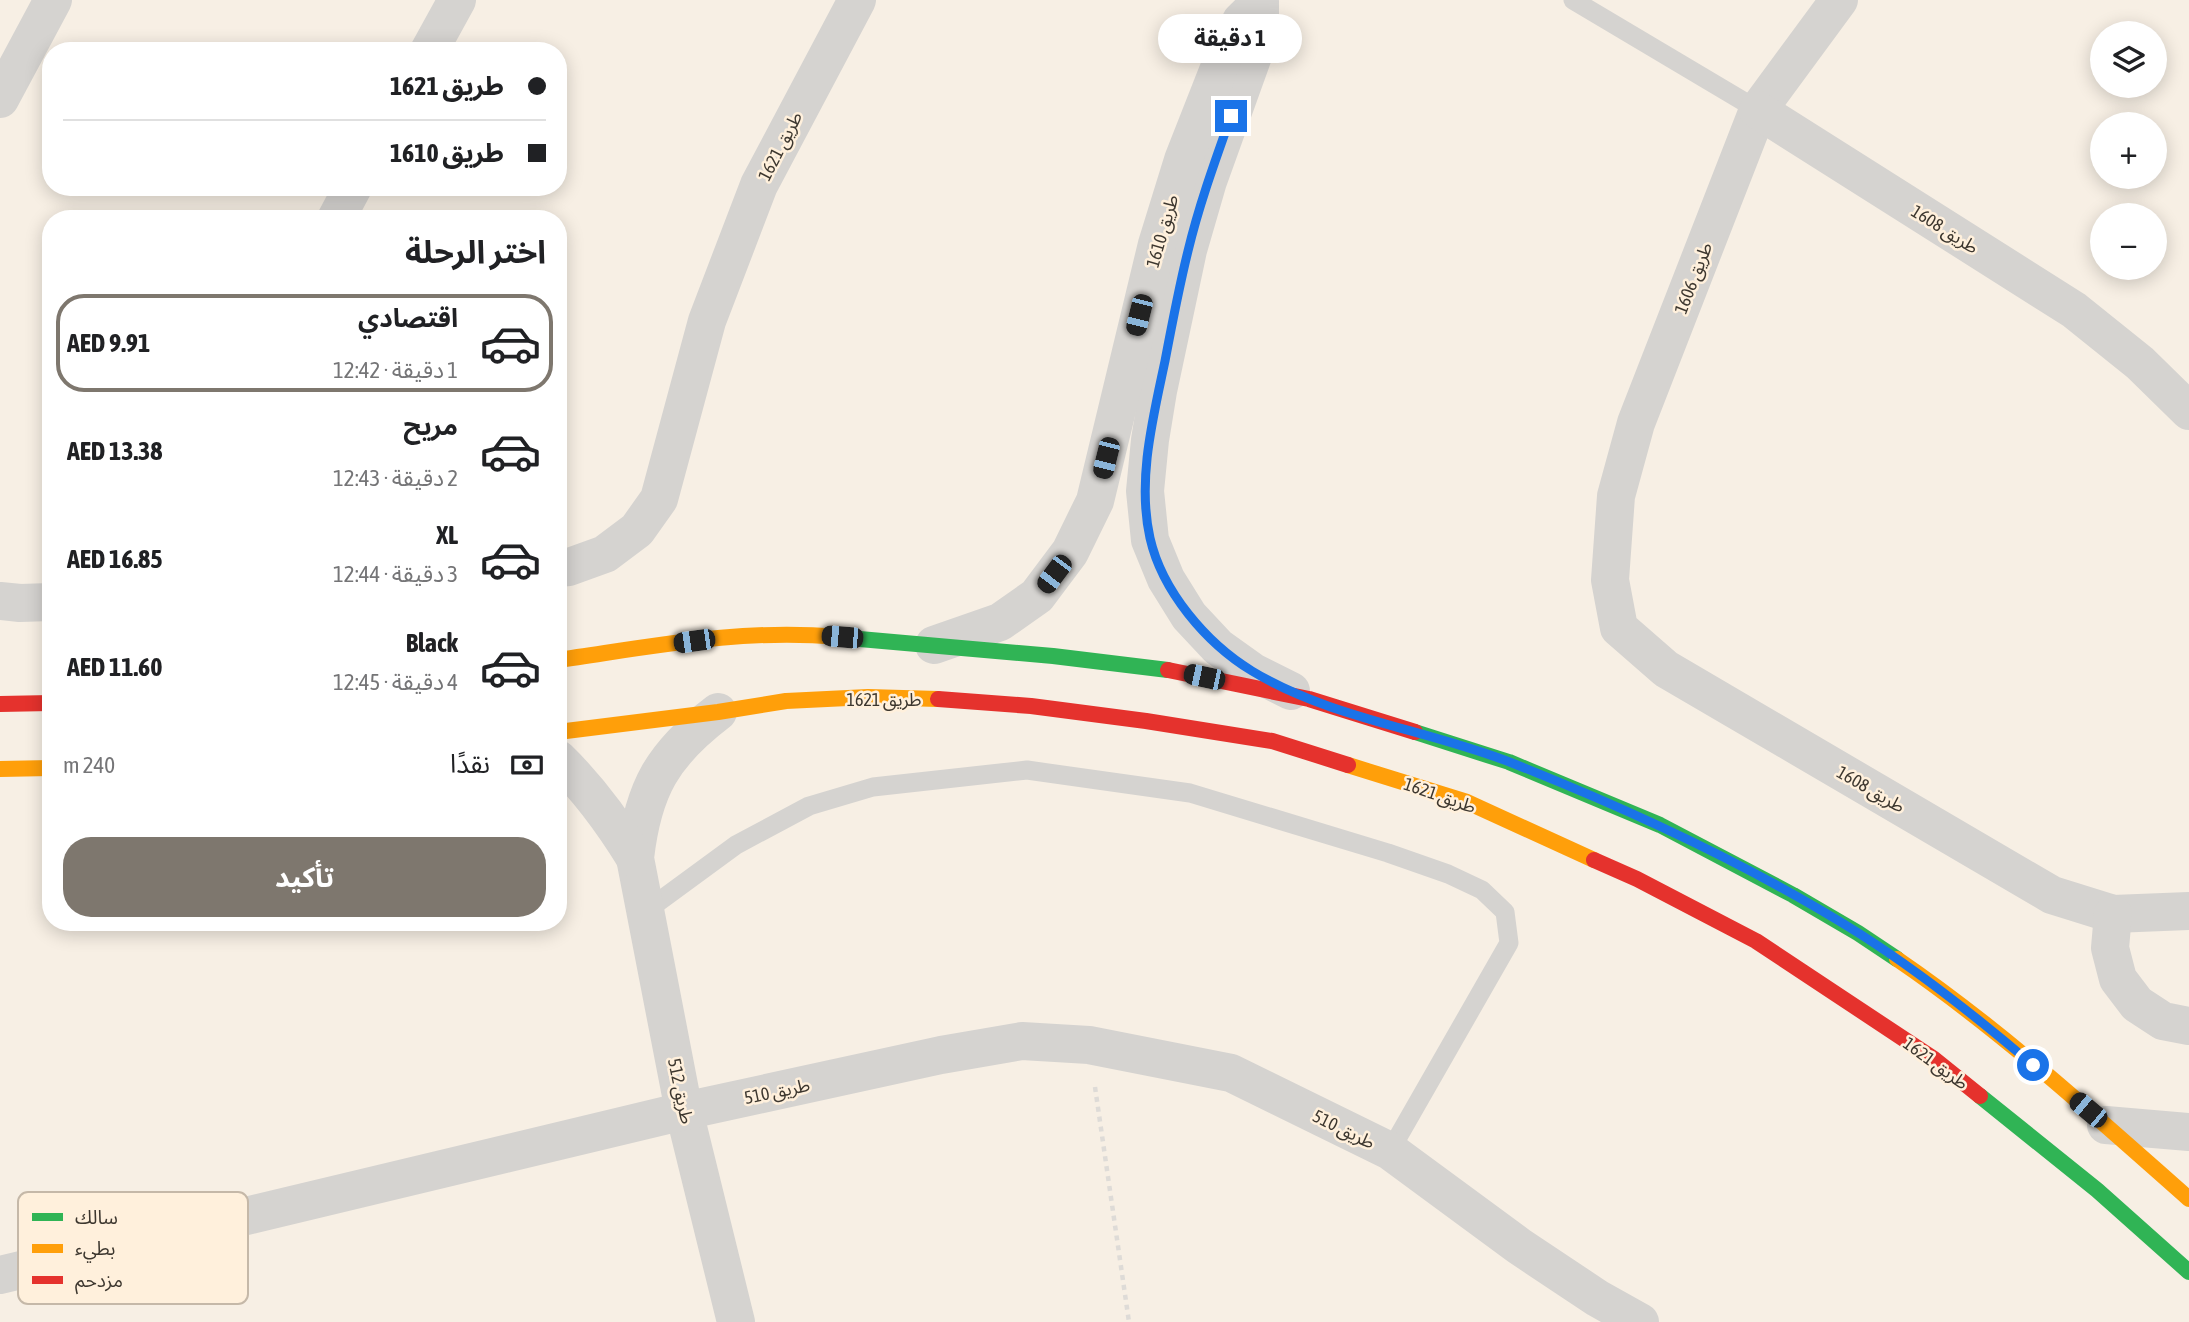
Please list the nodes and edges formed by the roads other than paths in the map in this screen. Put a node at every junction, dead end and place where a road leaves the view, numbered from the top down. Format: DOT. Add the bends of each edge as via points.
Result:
graph roads {
  1 [pos="53,0"];
  2 [pos="457,0"];
  3 [pos="857,0"];
  4 [pos="1573,0"];
  5 [pos="1839,0"];
  6 [pos="1260,1"];
  7 [pos="434,42"];
  8 [pos="0,99"];
  9 [pos="1758,110"];
  10 [pos="1121,386"];
  11 [pos="1158,391"];
  12 [pos="2189,411"];
  13 [pos="567,567"];
  14 [pos="1610,580"];
  15 [pos="0,601"];
  16 [pos="42,602"];
  17 [pos="934,645"];
  18 [pos="567,659"];
  19 [pos="1309,699"];
  20 [pos="42,703"];
  21 [pos="0,704"];
  22 [pos="719,712"];
  23 [pos="567,731"];
  24 [pos="42,768"];
  25 [pos="0,769"];
  26 [pos="567,769"];
  27 [pos="635,858"];
  28 [pos="646,911"];
  29 [pos="2189,911"];
  30 [pos="2113,914"];
  31 [pos="2189,1027"];
  32 [pos="684,1111"];
  33 [pos="2106,1125"];
  34 [pos="2189,1132"];
  35 [pos="1390,1152"];
  36 [pos="2189,1199"];
  37 [pos="248,1216"];
  38 [pos="18,1271"];
  39 [pos="2189,1272"];
  40 [pos="0,1275"];
  41 [pos="736,1322"];
  42 [pos="1640,1322"];
  1 -- 8 [label="street"];
  2 -- 7 [label="street"];
  3 -- 13 [label="street, طريق 1621" via="759,185 707,321 659,499 637,530 605,554"];
  4 -- 9 [label="lane"];
  5 -- 9 [label="street, طريق 1606"];
  6 -- 10 [label="street, طريق 1610" via="1229,43 1183,160"];
  6 -- 11 [label="street, طريق 1610" via="1254,53 1188,250"];
  9 -- 12 [label="street, طريق 1608" via="2074,310 2140,363"];
  9 -- 14 [label="street, طريق 1606" via="1636,423 1616,496"];
  10 -- 11 [label="street"];
  10 -- 17 [label="street, طريق 1610" via="1095,501 1070,552 1037,597 1000,622"];
  11 -- 19 [label="street, طريق 1610" via="1145,491 1150,540 1166,579 1189,616 1218,647 1253,672"];
  14 -- 30 [label="street, طريق 1608" via="1619,628 1666,669 2052,895"];
  15 -- 16 [label="street"];
  17 -- 18 [label="street" via="819,635 720,637"];
  17 -- 19 [label="street" via="1177,671"];
  19 -- 33 [label="street" via="1509,762 1660,825 1793,895 1920,975"];
  20 -- 21 [label="street"];
  22 -- 23 [label="street, طريق 1621"];
  22 -- 27 [label="street, طريق 512" via="691,733 650,790 639,823"];
  22 -- 39 [label="street, طريق 1621" via="786,701 868,697 1031,706 1272,741 1467,802 1637,879 1756,941 1934,1059 2097,1190"];
  24 -- 25 [label="street"];
  26 -- 27 [label="street, طريق 512" via="599,803"];
  27 -- 28 [label="street, طريق 512"];
  28 -- 32 [label="street, طريق 512"];
  28 -- 35 [label="lane" via="736,845 809,806 873,787 1027,770 1190,793 1388,853 1482,890 1505,912 1508,943"];
  29 -- 30 [label="street, طريق 1608"];
  30 -- 31 [label="street" via="2110,948 2118,979 2137,1004 2163,1021"];
  32 -- 35 [label="street, طريق 510" via="1022,1041 1089,1045 1231,1073"];
  32 -- 37 [label="street, طريق 510"];
  32 -- 41 [label="street, طريق 512"];
  33 -- 34 [label="street"];
  33 -- 36 [label="street"];
  35 -- 42 [label="street, طريق 510" via="1519,1246"];
  38 -- 40 [label="street, طريق 510"];
}
